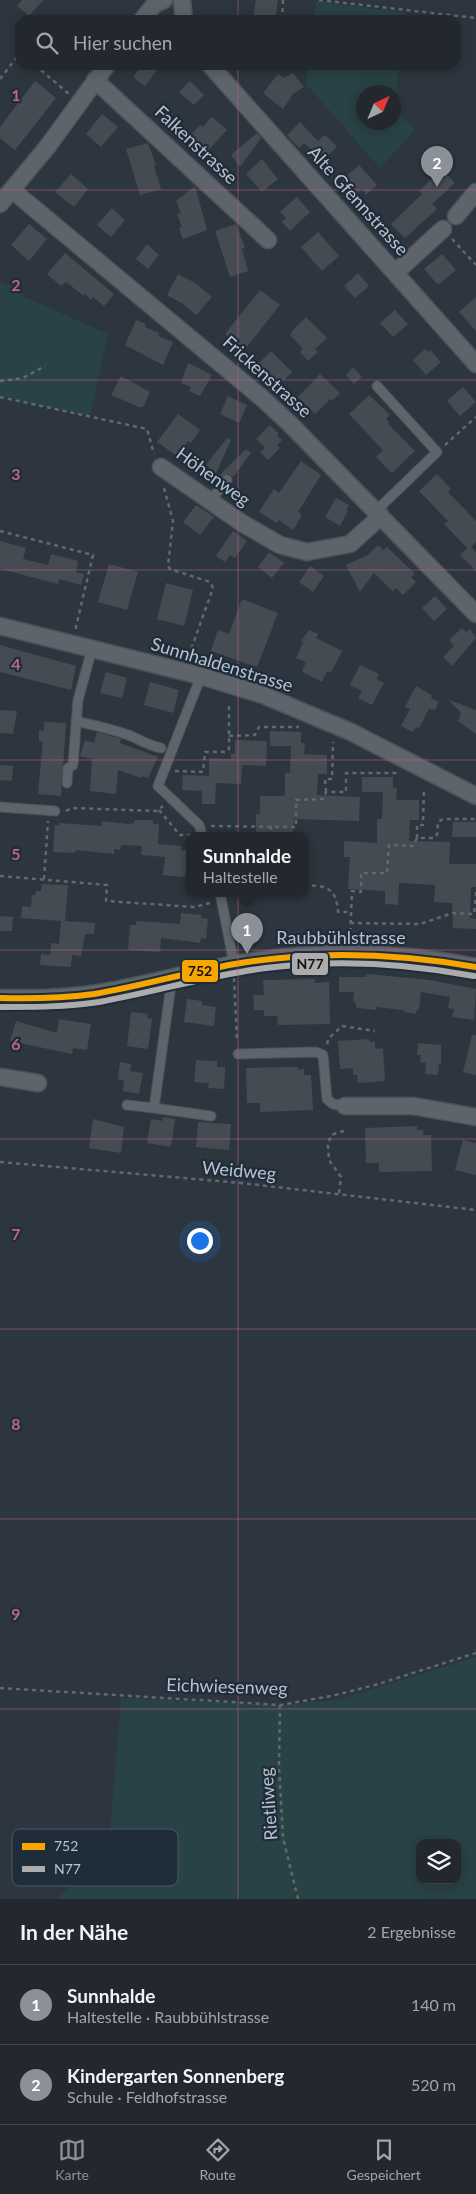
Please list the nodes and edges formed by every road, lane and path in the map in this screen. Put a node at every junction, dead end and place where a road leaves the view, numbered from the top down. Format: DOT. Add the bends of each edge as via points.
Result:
graph roads {
  1 [pos="164,0"];
  2 [pos="182,0"];
  3 [pos="283,0"];
  4 [pos="319,0"];
  5 [pos="146,15"];
  6 [pos="184,15"];
  7 [pos="282,15"];
  8 [pos="450,15"];
  9 [pos="461,16"];
  10 [pos="476,18"];
  11 [pos="15,60"];
  12 [pos="41,70"];
  13 [pos="103,70"];
  14 [pos="214,70"];
  15 [pos="0,79"];
  16 [pos="95,80"];
  17 [pos="79,103"];
  18 [pos="12,190"];
  19 [pos="476,192"];
  20 [pos="0,204"];
  21 [pos="456,216"];
  22 [pos="443,230"];
  23 [pos="268,240"];
  24 [pos="476,265"];
  25 [pos="395,273"];
  26 [pos="476,364"];
  27 [pos="45,366"];
  28 [pos="0,381"];
  29 [pos="376,386"];
  30 [pos="0,397"];
  31 [pos="476,417"];
  32 [pos="437,452"];
  33 [pos="161,467"];
  34 [pos="226,480"];
  35 [pos="210,501"];
  36 [pos="378,514"];
  37 [pos="0,531"];
  38 [pos="476,614"];
  39 [pos="0,626"];
  40 [pos="73,636"];
  41 [pos="92,649"];
  42 [pos="186,664"];
  43 [pos="201,676"];
  44 [pos="229,702"];
  45 [pos="76,721"];
  46 [pos="308,728"];
  47 [pos="229,736"];
  48 [pos="333,742"];
  49 [pos="160,748"];
  50 [pos="404,768"];
  51 [pos="164,770"];
  52 [pos="68,783"];
  53 [pos="424,788"];
  54 [pos="326,792"];
  55 [pos="476,796"];
  56 [pos="171,798"];
  57 [pos="0,807"];
  58 [pos="160,810"];
  59 [pos="55,814"];
  60 [pos="476,819"];
  61 [pos="271,826"];
  62 [pos="201,832"];
  63 [pos="271,832"];
  64 [pos="186,834"];
  65 [pos="417,838"];
  66 [pos="0,876"];
  67 [pos="44,879"];
  68 [pos="308,885"];
  69 [pos="476,892"];
  70 [pos="219,897"];
  71 [pos="221,897"];
  72 [pos="351,912"];
  73 [pos="350,923"];
  74 [pos="349,945"];
  75 [pos="476,967"];
  76 [pos="234,969"];
  77 [pos="172,978"];
  78 [pos="0,998"];
  79 [pos="375,1031"];
  80 [pos="238,1054"];
  81 [pos="323,1055"];
  82 [pos="0,1077"];
  83 [pos="38,1083"];
  84 [pos="127,1105"];
  85 [pos="346,1106"];
  86 [pos="154,1108"];
  87 [pos="211,1116"];
  88 [pos="476,1117"];
  89 [pos="346,1130"];
  90 [pos="0,1162"];
  91 [pos="339,1194"];
  92 [pos="476,1210"];
  93 [pos="476,1652"];
  94 [pos="0,1688"];
  95 [pos="280,1705"];
  96 [pos="298,1899"];
  1 -- 5 [label="street" via="155,4"];
  2 -- 6 [label="street"];
  3 -- 7 [label="path"];
  4 -- 8 [label="path"];
  9 -- 10 [label="path"];
  11 -- 15 [label="path"];
  12 -- 17 [label="path"];
  13 -- 16 [label="street"];
  14 -- 25 [label="street, Alte Gfennstrasse"];
  16 -- 17 [label="street"];
  16 -- 23 [label="street, Falkenstrasse"];
  17 -- 18 [label="street"];
  18 -- 20 [label="street"];
  18 -- 36 [label="street, Frickenstrasse" via="256,392"];
  19 -- 21 [label="street"];
  22 -- 24 [label="path"];
  22 -- 25 [label="street"];
  25 -- 26 [label="street, Alte Gfennstrasse"];
  27 -- 28 [label="path" via="23,378"];
  29 -- 32 [label="lane"];
  30 -- 33 [label="path, Höhenweg" via="147,429"];
  31 -- 32 [label="path"];
  32 -- 36 [label="lane"];
  33 -- 35 [label="street, Höhenweg"];
  33 -- 42 [label="path" via="173,521 168,566 210,582 213,588"];
  34 -- 35 [label="lane"];
  35 -- 36 [label="street, Höhenweg" via="280,545 307,552 350,544"];
  36 -- 38 [label="street, Frickenstrasse"];
  37 -- 40 [label="path" via="93,555"];
  39 -- 41 [label="street, Sunnhaldenstrasse"];
  41 -- 43 [label="street, Sunnhaldenstrasse"];
  41 -- 45 [label="lane" via="78,700"];
  43 -- 51 [label="lane"];
  43 -- 55 [label="street, Sunnhaldenstrasse" via="263,695 324,720"];
  44 -- 47 [label="path"];
  45 -- 49 [label="lane" via="132,736 146,745"];
  45 -- 52 [label="lane" via="73,765 68,768"];
  46 -- 47 [label="path" via="259,727 256,735"];
  47 -- 51 [label="path" via="226,752 204,753 203,772"];
  48 -- 54 [label="path" via="332,779 325,779"];
  50 -- 54 [label="path" via="397,773 346,773 346,792"];
  51 -- 56 [label="lane" via="158,786"];
  53 -- 65 [label="path" via="423,825 417,825"];
  54 -- 61 [label="path" via="323,799 296,800 296,826"];
  56 -- 58 [label="path"];
  56 -- 62 [label="lane"];
  57 -- 59 [label="lane"];
  58 -- 59 [label="path" via="72,808"];
  58 -- 64 [label="path" via="180,835"];
  59 -- 67 [label="path"];
  60 -- 65 [label="path" via="443,819 438,822 434,838"];
  61 -- 62 [label="path"];
  61 -- 63 [label="path"];
  65 -- 72 [label="path" via="413,846 389,845 387,873 361,873 361,892 352,891"];
  66 -- 67 [label="path"];
  67 -- 70 [label="path" via="107,885 106,901 194,907"];
  68 -- 72 [label="path" via="332,890 338,901 338,912"];
  69 -- 73 [label="path" via="474,914 454,913 420,924"];
  71 -- 76 [label="lane"];
  72 -- 73 [label="path"];
  73 -- 74 [label="path"];
  75 -- 76 [label="street, Raubbühlstrasse" via="428,959 357,954 306,956"];
  76 -- 77 [label="street, Raubbühlstrasse"];
  76 -- 80 [label="path"];
  77 -- 78 [label="street, Raubbühlstrasse" via="108,992 29,999"];
  77 -- 86 [label="lane"];
  79 -- 81 [label="path" via="342,1026 328,1038"];
  80 -- 81 [label="lane" via="316,1052"];
  81 -- 85 [label="lane" via="328,1099 333,1104"];
  82 -- 83 [label="street"];
  84 -- 86 [label="lane"];
  85 -- 88 [label="street" via="413,1106"];
  86 -- 87 [label="lane"];
  89 -- 91 [label="path" via="331,1135 328,1145 329,1160 341,1178"];
  90 -- 91 [label="path, Weidweg"];
  91 -- 92 [label="path, Weidweg"];
  93 -- 95 [label="path, Eichwiesenweg" via="375,1685"];
  94 -- 95 [label="path, Eichwiesenweg"];
  95 -- 96 [label="path, Rietliweg" via="278,1766 283,1838"];
}
